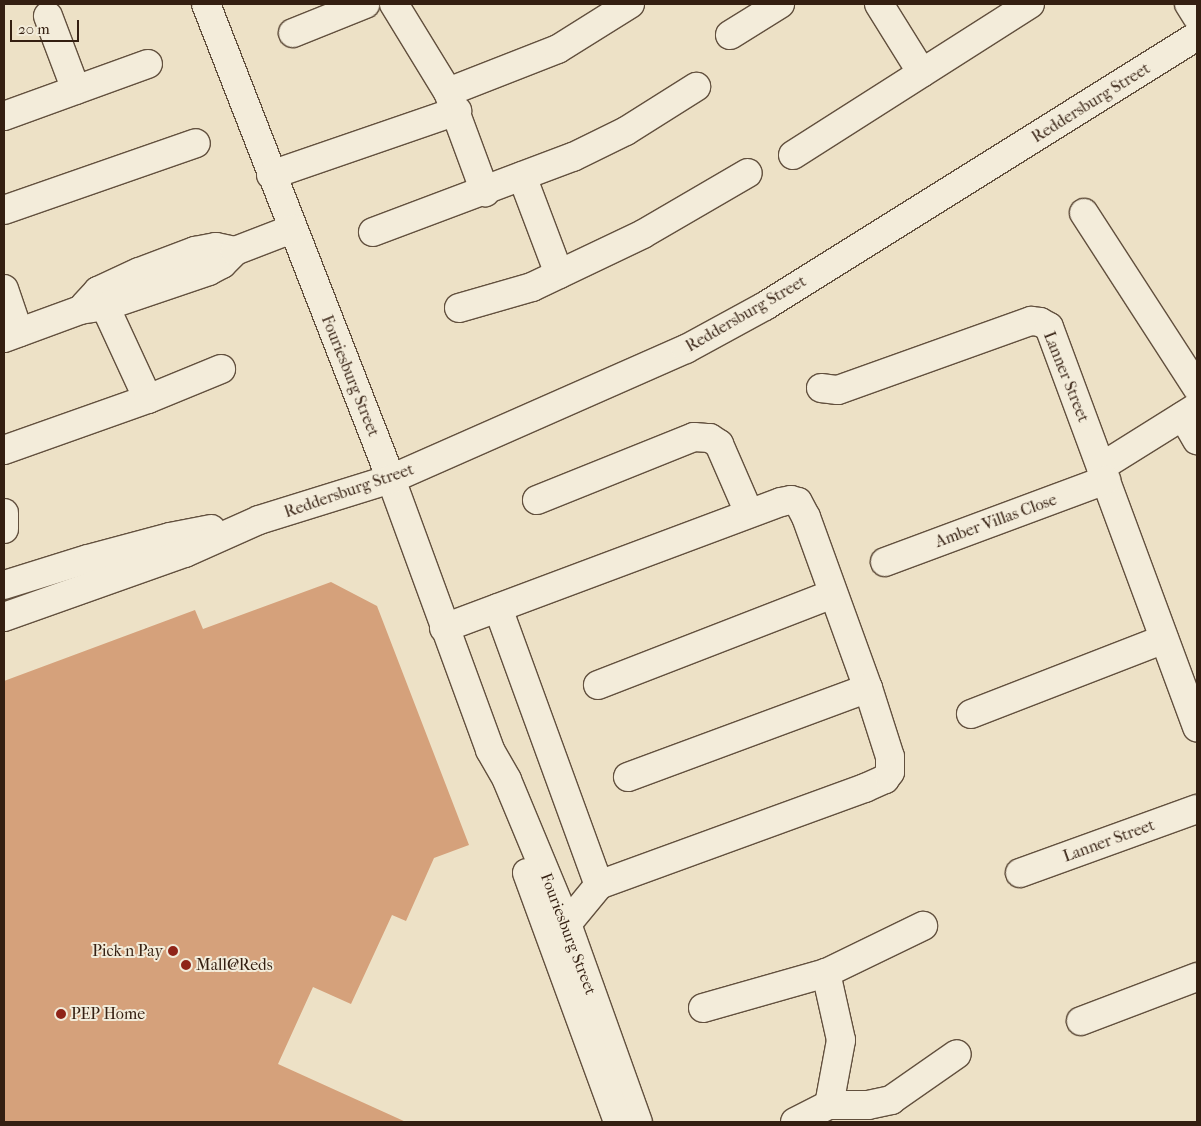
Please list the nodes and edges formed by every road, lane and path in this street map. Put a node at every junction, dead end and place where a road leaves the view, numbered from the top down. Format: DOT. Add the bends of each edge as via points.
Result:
graph roads {
  1 [pos="206,4"];
  2 [pos="365,4"];
  3 [pos="394,4"];
  4 [pos="630,4"];
  5 [pos="780,4"];
  6 [pos="879,4"];
  7 [pos="1030,4"];
  8 [pos="1189,4"];
  9 [pos="48,16"];
  10 [pos="1197,17"];
  11 [pos="293,33"];
  12 [pos="730,36"];
  13 [pos="1197,36"];
  14 [pos="148,64"];
  15 [pos="922,73"];
  16 [pos="696,87"];
  17 [pos="76,90"];
  18 [pos="452,101"];
  19 [pos="4,116"];
  20 [pos="196,143"];
  21 [pos="793,155"];
  22 [pos="748,173"];
  23 [pos="272,175"];
  24 [pos="522,176"];
  25 [pos="485,192"];
  26 [pos="4,210"];
  27 [pos="1084,213"];
  28 [pos="292,230"];
  29 [pos="372,232"];
  30 [pos="559,274"];
  31 [pos="4,289"];
  32 [pos="95,302"];
  33 [pos="459,308"];
  34 [pos="12,336"];
  35 [pos="221,369"];
  36 [pos="821,388"];
  37 [pos="1197,388"];
  38 [pos="148,399"];
  39 [pos="1190,412"];
  40 [pos="1197,440"];
  41 [pos="4,450"];
  42 [pos="1104,473"];
  43 [pos="391,479"];
  44 [pos="537,500"];
  45 [pos="748,513"];
  46 [pos="4,514"];
  47 [pos="260,520"];
  48 [pos="4,529"];
  49 [pos="886,562"];
  50 [pos="4,585"];
  51 [pos="833,594"];
  52 [pos="498,608"];
  53 [pos="4,617"];
  54 [pos="444,628"];
  55 [pos="1161,631"];
  56 [pos="598,685"];
  57 [pos="868,688"];
  58 [pos="969,705"];
  59 [pos="1197,728"];
  60 [pos="490,750"];
  61 [pos="628,777"];
  62 [pos="1197,790"];
  63 [pos="1197,809"];
  64 [pos="1046,846"];
  65 [pos="1020,873"];
  66 [pos="599,885"];
  67 [pos="567,924"];
  68 [pos="923,926"];
  69 [pos="826,973"];
  70 [pos="1197,977"];
  71 [pos="703,1008"];
  72 [pos="1081,1021"];
  73 [pos="958,1054"];
  74 [pos="829,1105"];
  75 [pos="618,1122"];
  76 [pos="638,1122"];
  77 [pos="795,1122"];
  1 -- 23 [label="street, Fouriesburg Street"];
  2 -- 11 [label="street"];
  3 -- 18 [label="street"];
  4 -- 18 [label="street" via="558,49"];
  5 -- 12 [label="street"];
  6 -- 15 [label="street"];
  7 -- 15 [label="street"];
  8 -- 10 [label="street"];
  9 -- 17 [label="street"];
  13 -- 43 [label="street, Reddersburg Street" via="765,306 634,374"];
  14 -- 17 [label="street"];
  15 -- 21 [label="street"];
  16 -- 24 [label="street" via="601,144"];
  17 -- 19 [label="street"];
  18 -- 23 [label="street"];
  18 -- 25 [label="street"];
  20 -- 26 [label="street"];
  22 -- 30 [label="street" via="642,234"];
  23 -- 28 [label="street, Fouriesburg Street"];
  24 -- 25 [label="street"];
  24 -- 30 [label="street"];
  25 -- 29 [label="street"];
  27 -- 37 [label="street"];
  28 -- 32 [label="street" via="235,250 215,269 174,271"];
  28 -- 43 [label="street, Fouriesburg Street"];
  30 -- 33 [label="street" via="532,287"];
  31 -- 34 [label="street"];
  32 -- 34 [label="street"];
  32 -- 38 [label="street"];
  35 -- 38 [label="street"];
  36 -- 42 [label="street, Lanner Street" via="838,390 1031,321 1040,322 1049,327"];
  38 -- 41 [label="street"];
  39 -- 40 [label="street"];
  39 -- 42 [label="street, Amber Villas Close"];
  42 -- 49 [label="street, Amber Villas Close"];
  42 -- 55 [label="street, Lanner Street"];
  43 -- 47 [label="street, Reddersburg Street"];
  43 -- 54 [label="street, Fouriesburg Street"];
  44 -- 45 [label="street" via="694,437 710,438 719,444"];
  45 -- 51 [label="street" via="788,500 798,502"];
  45 -- 52 [label="street"];
  46 -- 48 [label="street"];
  47 -- 50 [label="street, Reddersburg Street" via="170,537"];
  47 -- 53 [label="street, Reddersburg Street" via="184,553"];
  51 -- 56 [label="street"];
  51 -- 57 [label="street"];
  52 -- 54 [label="street"];
  52 -- 66 [label="street"];
  54 -- 60 [label="street, Fouriesburg Street"];
  55 -- 58 [label="street"];
  55 -- 59 [label="street, Lanner Street"];
  57 -- 61 [label="street"];
  57 -- 66 [label="street" via="890,757 890,772 885,779"];
  60 -- 67 [label="street, Fouriesburg Street" via="507,780"];
  60 -- 75 [label="street, Fouriesburg Street" via="496,783 542,918"];
  62 -- 64 [label="street, Lanner Street"];
  63 -- 65 [label="street, Lanner Street"];
  66 -- 67 [label="street"];
  67 -- 76 [label="street, Fouriesburg Street"];
  68 -- 69 [label="street"];
  69 -- 71 [label="street"];
  69 -- 74 [label="street" via="840,1040"];
  70 -- 72 [label="street"];
  73 -- 74 [label="street" via="891,1100 868,1105"];
  74 -- 77 [label="street"];
}
